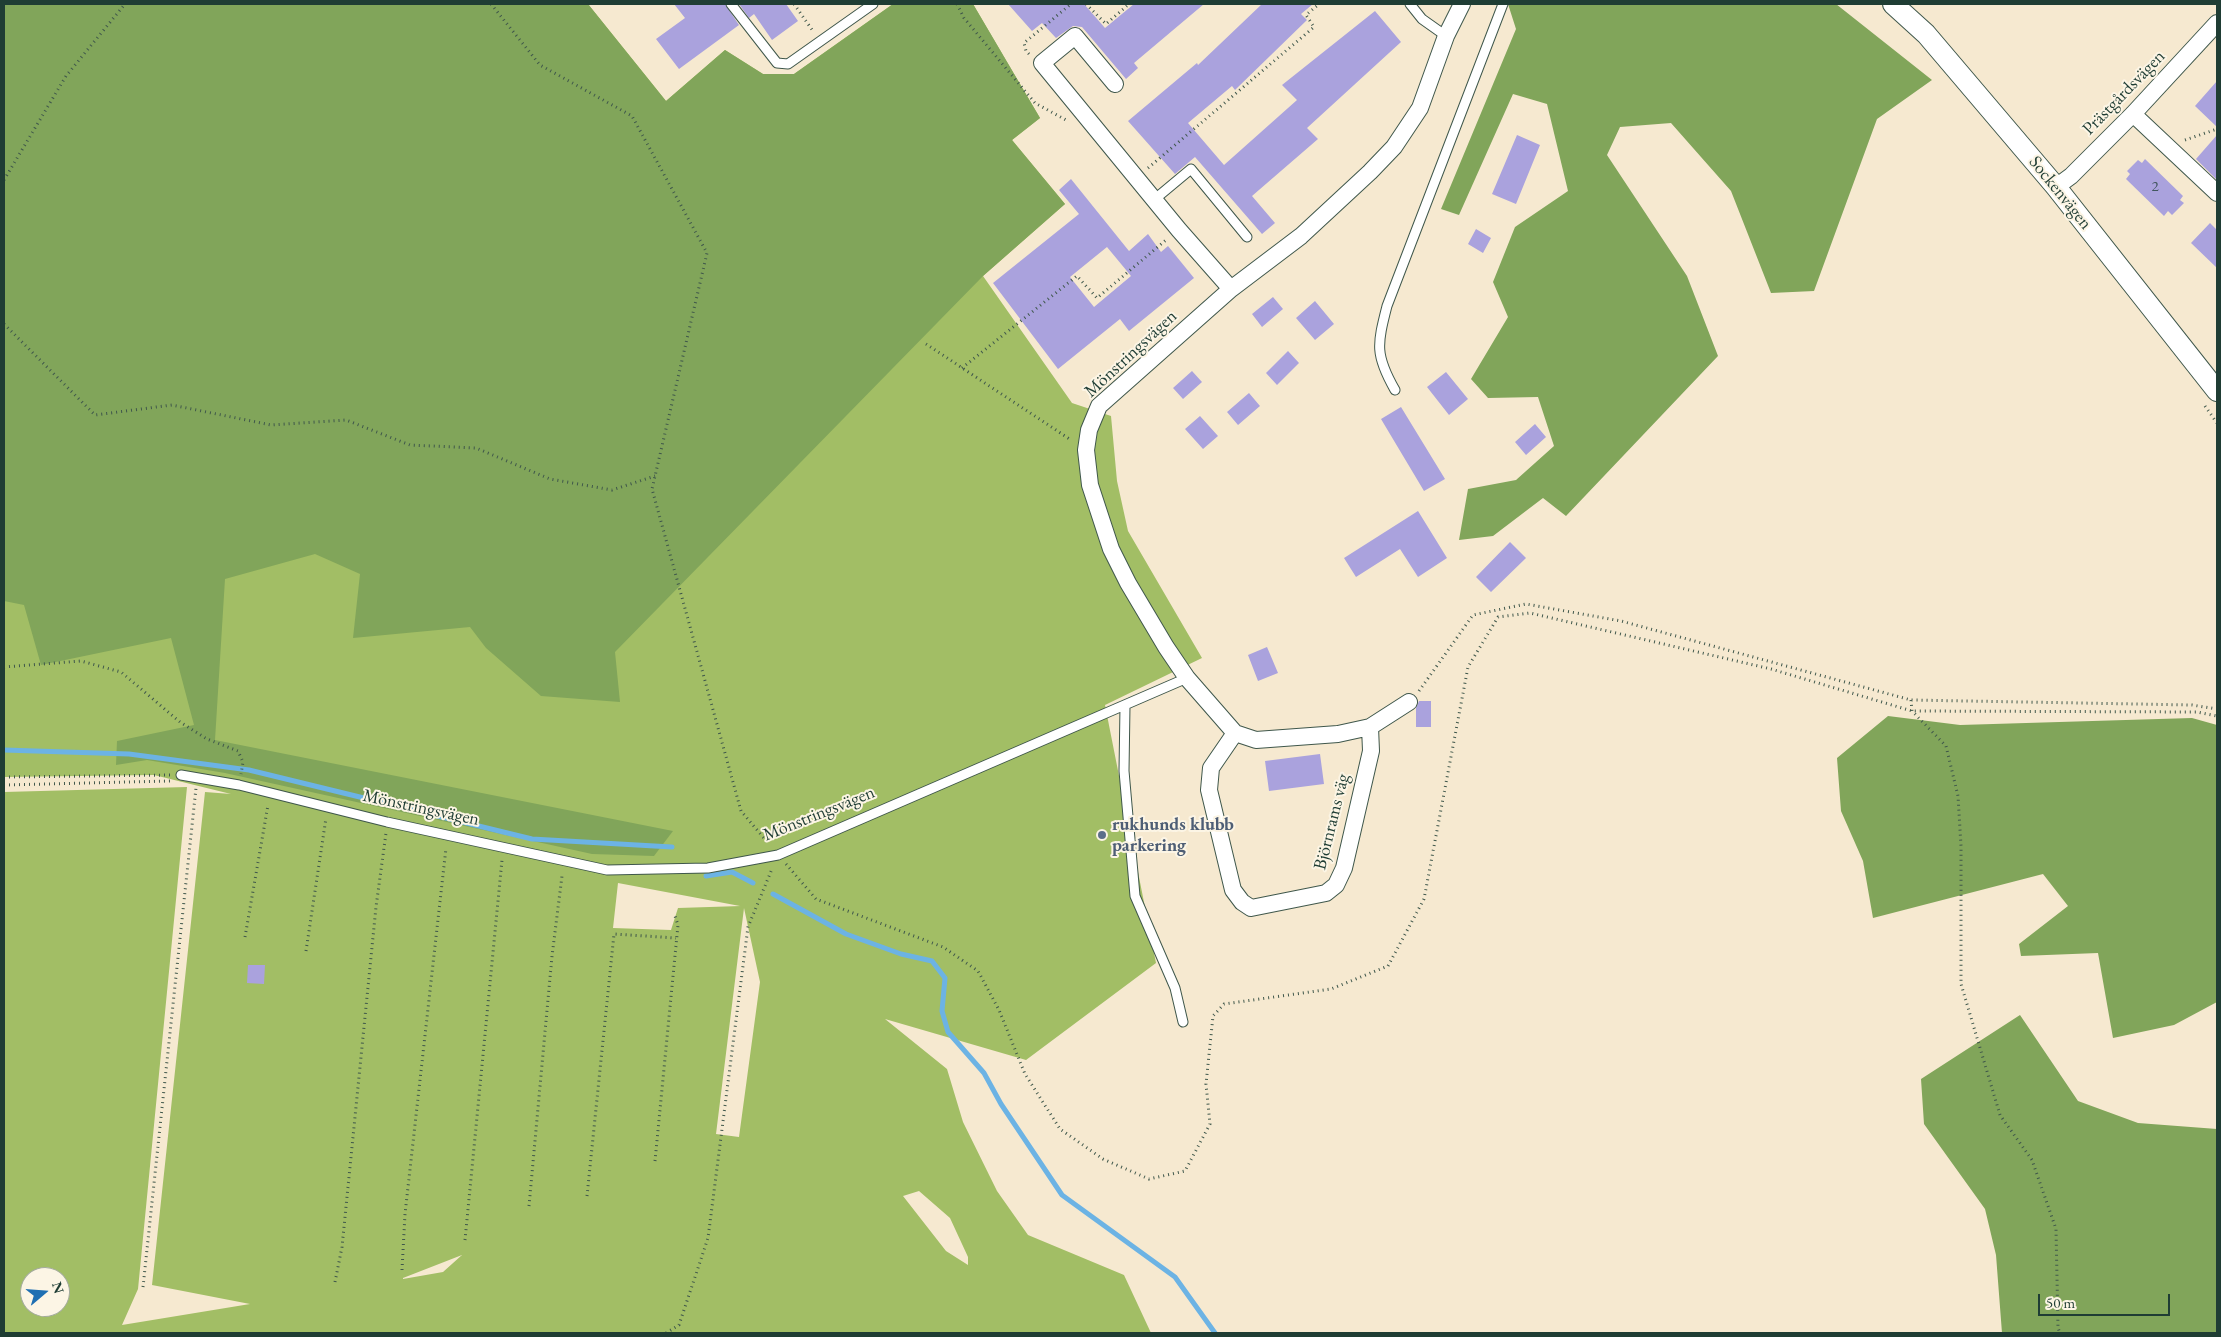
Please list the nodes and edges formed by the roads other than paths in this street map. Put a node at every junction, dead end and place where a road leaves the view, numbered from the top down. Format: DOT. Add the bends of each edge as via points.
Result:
graph roads {
  1 [pos="731,4"];
  2 [pos="873,4"];
  3 [pos="1410,4"];
  4 [pos="1462,4"];
  5 [pos="1503,4"];
  6 [pos="1893,4"];
  7 [pos="2217,22"];
  8 [pos="1446,36"];
  9 [pos="1115,84"];
  10 [pos="2133,114"];
  11 [pos="2056,187"];
  12 [pos="2217,193"];
  13 [pos="1155,199"];
  14 [pos="1248,237"];
  15 [pos="1231,289"];
  16 [pos="1395,390"];
  17 [pos="2217,391"];
  18 [pos="1187,678"];
  19 [pos="1409,702"];
  20 [pos="1125,706"];
  21 [pos="1370,727"];
  22 [pos="1235,733"];
  23 [pos="181,774"];
  24 [pos="1183,1022"];
  1 -- 2 [label="lane" via="777,63 788,64"];
  3 -- 8 [label="lane" via="1422,19"];
  4 -- 8 [label="street, Mönstringsvägen"];
  5 -- 16 [label="lane" via="1387,306 1379,348 1382,367"];
  6 -- 11 [label="street, Sockenvägen" via="1926,34"];
  7 -- 10 [label="street, Prästgårdsvägen"];
  8 -- 15 [label="street, Mönstringsvägen" via="1420,108 1394,147 1301,236"];
  9 -- 13 [label="street" via="1075,36 1042,63"];
  10 -- 11 [label="street, Prästgårdsvägen"];
  10 -- 12 [label="street"];
  11 -- 17 [label="street, Sockenvägen"];
  13 -- 14 [label="lane" via="1191,169"];
  13 -- 15 [label="street"];
  15 -- 18 [label="street, Mönstringsvägen" via="1099,406 1089,430 1086,450 1090,485 1111,549 1128,583"];
  18 -- 20 [label="lane, Mönstringsvägen"];
  18 -- 22 [label="street, Mönstringsvägen"];
  19 -- 21 [label="street"];
  20 -- 23 [label="lane, Mönstringsvägen" via="778,854 708,868 607,870"];
  20 -- 24 [label="lane" via="1124,771 1134,896 1175,988"];
  21 -- 22 [label="street" via="1338,734 1256,740"];
  21 -- 22 [label="street, Björnrams väg" via="1371,751 1344,868 1336,885 1326,893 1251,908 1233,890 1209,790 1211,768"];
}
